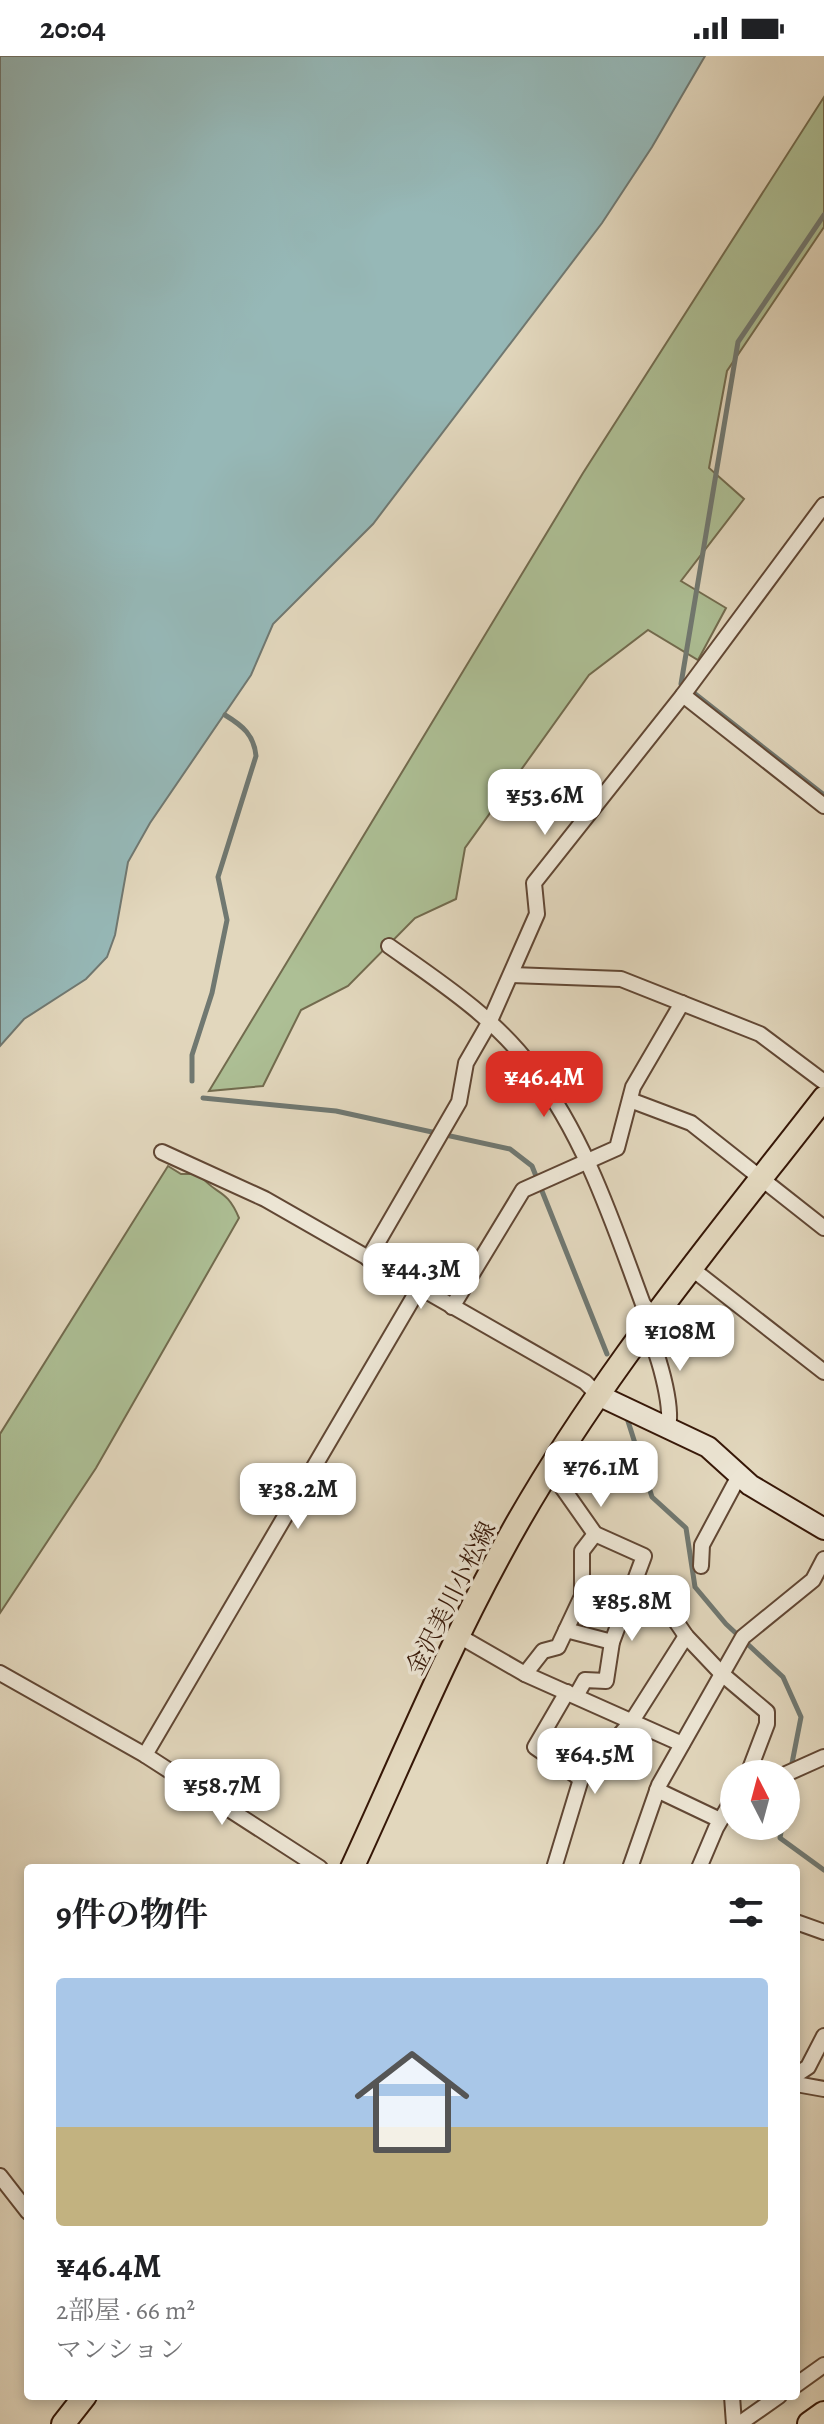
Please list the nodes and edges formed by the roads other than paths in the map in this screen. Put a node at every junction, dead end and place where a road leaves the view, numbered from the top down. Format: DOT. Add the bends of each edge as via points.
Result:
graph roads {
  1 [pos="824,505"];
  2 [pos="683,695"];
  3 [pos="824,806"];
  4 [pos="389,946"];
  5 [pos="512,975"];
  6 [pos="682,1003"];
  7 [pos="489,1023"];
  8 [pos="824,1082"];
  9 [pos="824,1098"];
  10 [pos="630,1100"];
  11 [pos="162,1152"];
  12 [pos="587,1162"];
  13 [pos="761,1179"];
  14 [pos="824,1228"];
  15 [pos="368,1259"];
  16 [pos="691,1268"];
  17 [pos="419,1288"];
  18 [pos="452,1307"];
  19 [pos="649,1322"];
  20 [pos="824,1372"];
  21 [pos="598,1395"];
  22 [pos="668,1428"];
  23 [pos="550,1470"];
  24 [pos="740,1474"];
  25 [pos="824,1529"];
  26 [pos="595,1534"];
  27 [pos="824,1559"];
  28 [pos="701,1566"];
  29 [pos="630,1594"];
  30 [pos="566,1630"];
  31 [pos="459,1636"];
  32 [pos="686,1636"];
  33 [pos="612,1642"];
  34 [pos="0,1673"];
  35 [pos="525,1674"];
  36 [pos="722,1674"];
  37 [pos="572,1694"];
  38 [pos="632,1721"];
  39 [pos="682,1744"];
  40 [pos="145,1755"];
  41 [pos="824,1757"];
  42 [pos="753,1760"];
  43 [pos="800,1768"];
  44 [pos="581,1779"];
  45 [pos="657,1790"];
  46 [pos="720,1820"];
  47 [pos="314,1864"];
  48 [pos="354,1864"];
  49 [pos="555,1864"];
  50 [pos="631,1864"];
  51 [pos="701,1864"];
  52 [pos="800,1926"];
  53 [pos="824,1932"];
  54 [pos="824,2036"];
  55 [pos="800,2072"];
  56 [pos="800,2085"];
  57 [pos="824,2089"];
  58 [pos="0,2176"];
  59 [pos="24,2207"];
  60 [pos="824,2365"];
  61 [pos="800,2382"];
  62 [pos="82,2400"];
  63 [pos="733,2400"];
  64 [pos="773,2400"];
  65 [pos="824,2414"];
  66 [pos="63,2424"];
  67 [pos="736,2424"];
  68 [pos="810,2424"];
  1 -- 2 [label="street"];
  2 -- 3 [label="street"];
  2 -- 5 [label="street" via="534,883 537,914"];
  4 -- 7 [label="street"];
  5 -- 6 [label="street" via="621,979"];
  5 -- 7 [label="street"];
  6 -- 8 [label="street" via="760,1034"];
  6 -- 10 [label="street"];
  7 -- 12 [label="street" via="531,1066"];
  7 -- 15 [label="street" via="466,1063 459,1102"];
  9 -- 13 [label="main road, 金沢美川小松線"];
  10 -- 12 [label="street" via="617,1148"];
  10 -- 13 [label="street" via="691,1123"];
  11 -- 15 [label="street" via="265,1199"];
  12 -- 18 [label="street" via="523,1190"];
  12 -- 19 [label="street"];
  13 -- 14 [label="street"];
  13 -- 16 [label="main road, 金沢美川小松線"];
  15 -- 17 [label="street"];
  16 -- 19 [label="main road, 金沢美川小松線"];
  16 -- 20 [label="street"];
  17 -- 18 [label="street"];
  17 -- 40 [label="street"];
  18 -- 21 [label="street" via="585,1382"];
  19 -- 21 [label="main road, 金沢美川小松線"];
  19 -- 22 [label="street" via="671,1413"];
  21 -- 22 [label="street"];
  21 -- 23 [label="main road, 金沢美川小松線"];
  22 -- 24 [label="street" via="708,1447"];
  23 -- 26 [label="street"];
  23 -- 31 [label="main road, 金沢美川小松線"];
  24 -- 25 [label="street"];
  24 -- 28 [label="street" via="702,1545"];
  26 -- 29 [label="street" via="644,1556"];
  26 -- 30 [label="street" via="582,1551 582,1596"];
  27 -- 36 [label="street" via="813,1580 743,1637"];
  29 -- 32 [label="street" via="671,1614"];
  29 -- 33 [label="street"];
  30 -- 33 [label="street"];
  30 -- 35 [label="street" via="558,1647 543,1651"];
  31 -- 35 [label="street"];
  31 -- 48 [label="main road, 金沢美川小松線"];
  32 -- 36 [label="street"];
  32 -- 38 [label="street"];
  33 -- 37 [label="street" via="606,1681 585,1680"];
  34 -- 40 [label="street"];
  35 -- 37 [label="street"];
  36 -- 39 [label="street"];
  36 -- 42 [label="street" via="767,1712"];
  37 -- 38 [label="street"];
  37 -- 44 [label="street" via="535,1747"];
  38 -- 39 [label="street"];
  38 -- 44 [label="street"];
  39 -- 45 [label="street"];
  40 -- 47 [label="street"];
  41 -- 43 [label="street"];
  44 -- 49 [label="street"];
  45 -- 46 [label="street"];
  45 -- 50 [label="street"];
  46 -- 51 [label="street"];
  52 -- 53 [label="street"];
  54 -- 55 [label="street"];
  56 -- 57 [label="street"];
  58 -- 59 [label="street"];
  60 -- 61 [label="street"];
  62 -- 66 [label="main road"];
  63 -- 67 [label="street"];
  64 -- 67 [label="street"];
  65 -- 68 [label="highway"];
}
